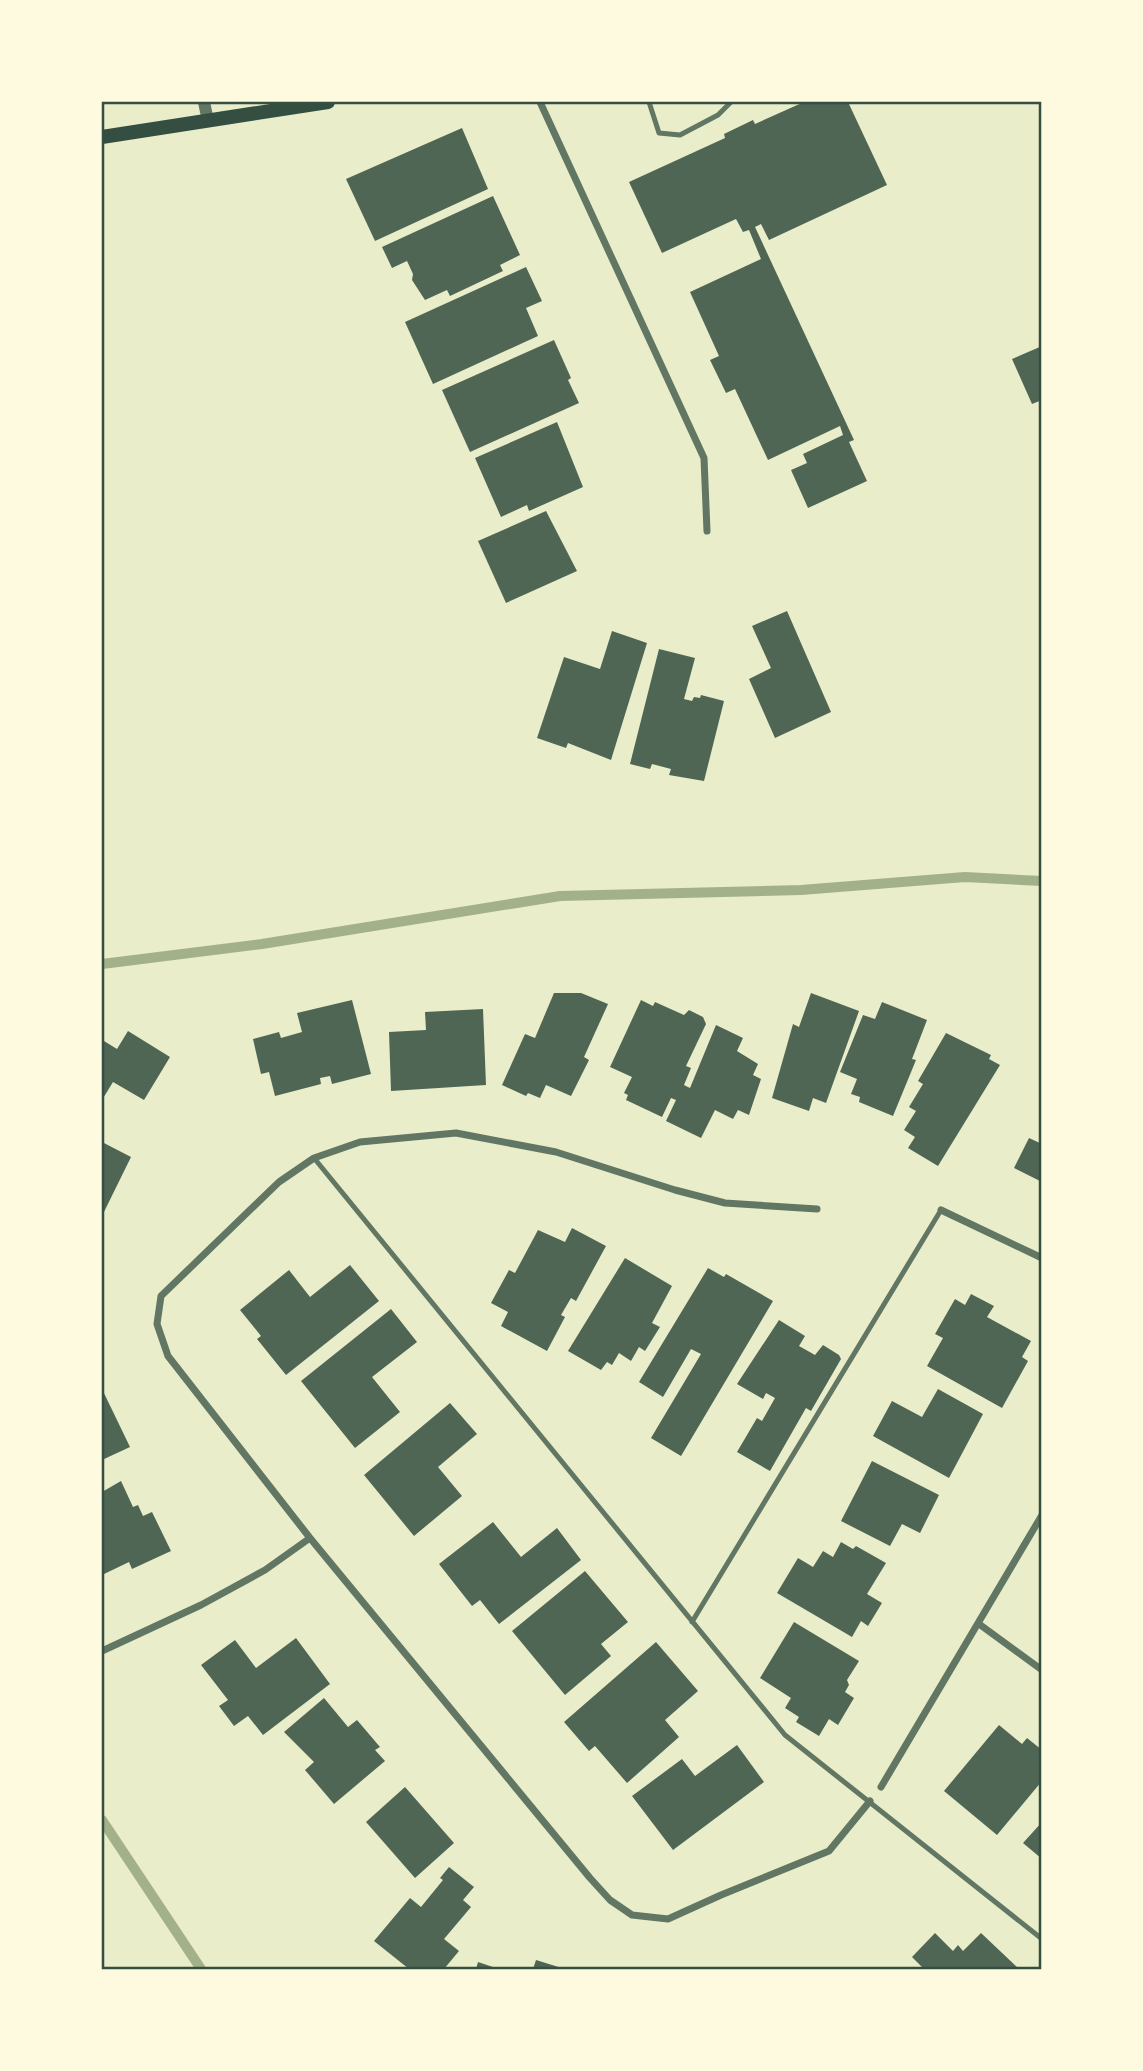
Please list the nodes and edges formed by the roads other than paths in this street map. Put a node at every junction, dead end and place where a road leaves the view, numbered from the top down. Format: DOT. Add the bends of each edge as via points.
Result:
graph roads {
  1 [pos="204,102"];
  2 [pos="328,102"];
  3 [pos="540,102"];
  4 [pos="649,102"];
  5 [pos="731,102"];
  6 [pos="208,121"];
  7 [pos="102,137"];
  8 [pos="707,531"];
  9 [pos="314,1158"];
  10 [pos="817,1209"];
  11 [pos="941,1210"];
  12 [pos="1041,1258"];
  13 [pos="1041,1515"];
  14 [pos="310,1538"];
  15 [pos="692,1622"];
  16 [pos="979,1624"];
  17 [pos="102,1651"];
  18 [pos="1041,1670"];
  19 [pos="881,1787"];
  20 [pos="870,1801"];
  21 [pos="1041,1939"];
  1 -- 6 [label="street"];
  2 -- 6 [label="main road"];
  3 -- 8 [label="street" via="704,458"];
  4 -- 5 [label="lane" via="659,133 680,135 718,115"];
  6 -- 7 [label="main road"];
  9 -- 10 [label="street" via="360,1142 456,1133 556,1152 725,1203"];
  9 -- 14 [label="street" via="279,1182 161,1296 157,1324 168,1356"];
  9 -- 15 [label="lane"];
  11 -- 12 [label="street"];
  11 -- 15 [label="lane"];
  13 -- 16 [label="street"];
  14 -- 17 [label="street" via="265,1570 201,1605"];
  14 -- 20 [label="street" via="590,1878 632,1915 668,1919 829,1851"];
  15 -- 20 [label="lane" via="785,1735"];
  16 -- 18 [label="street"];
  16 -- 19 [label="street"];
  20 -- 21 [label="lane"];
}
